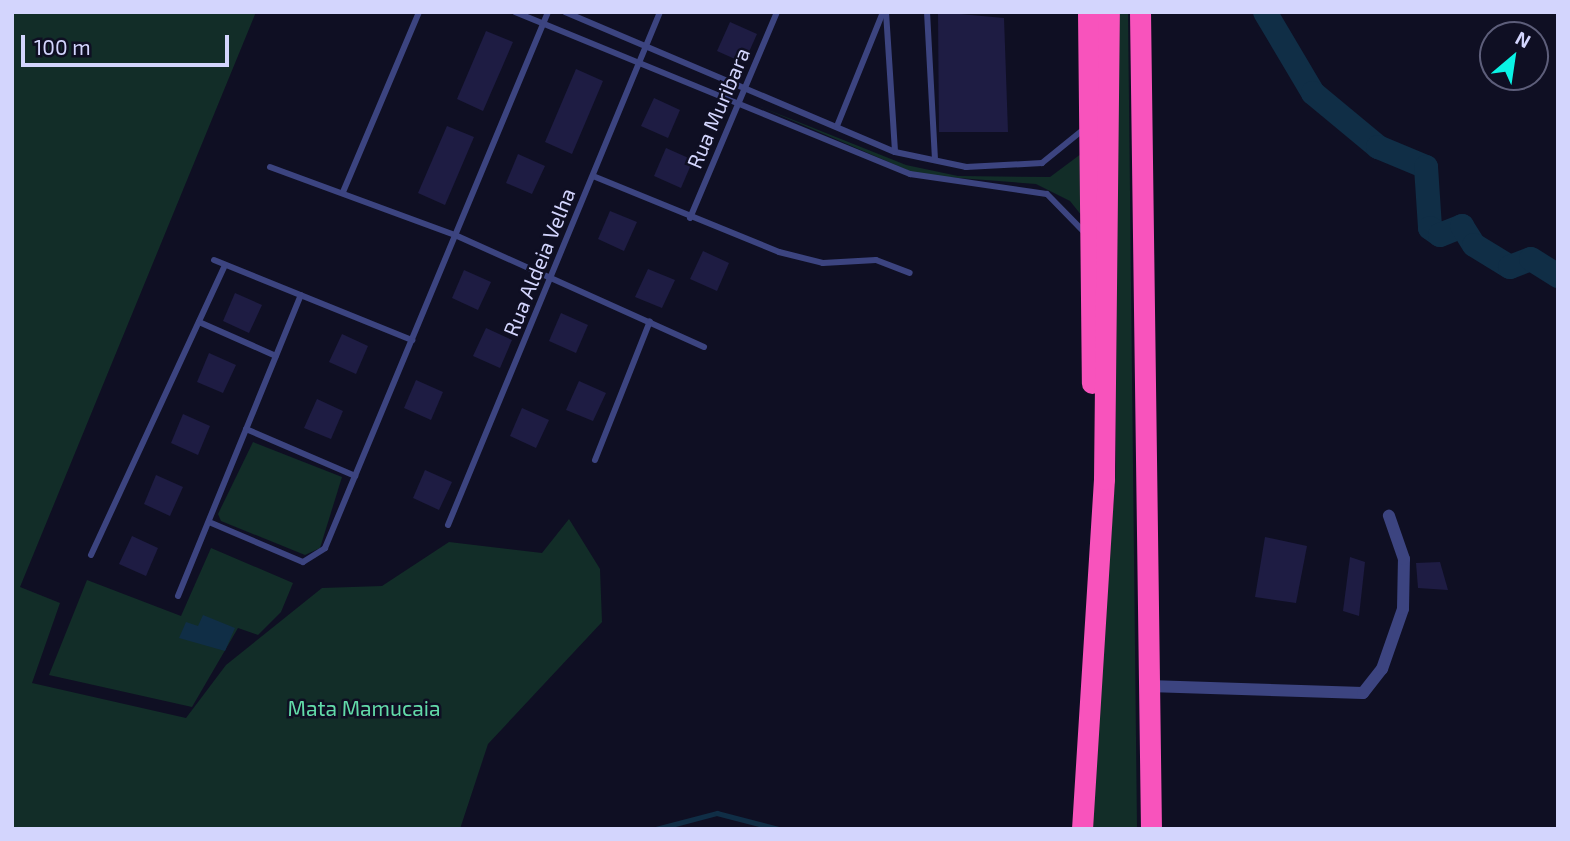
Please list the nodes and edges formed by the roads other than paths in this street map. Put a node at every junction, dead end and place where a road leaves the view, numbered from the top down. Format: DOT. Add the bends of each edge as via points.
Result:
graph roads {
  1 [pos="419,12"];
  2 [pos="515,12"];
  3 [pos="548,12"];
  4 [pos="565,12"];
  5 [pos="660,12"];
  6 [pos="777,12"];
  7 [pos="885,12"];
  8 [pos="927,12"];
  9 [pos="1088,12"];
  10 [pos="1109,12"];
  11 [pos="1140,12"];
  12 [pos="544,24"];
  13 [pos="646,46"];
  14 [pos="639,62"];
  15 [pos="746,88"];
  16 [pos="739,103"];
  17 [pos="1090,122"];
  18 [pos="838,126"];
  19 [pos="857,135"];
  20 [pos="853,152"];
  21 [pos="895,152"];
  22 [pos="934,160"];
  23 [pos="270,167"];
  24 [pos="593,176"];
  25 [pos="343,192"];
  26 [pos="690,218"];
  27 [pos="455,234"];
  28 [pos="1091,242"];
  29 [pos="214,260"];
  30 [pos="225,265"];
  31 [pos="910,273"];
  32 [pos="552,277"];
  33 [pos="301,295"];
  34 [pos="650,321"];
  35 [pos="200,322"];
  36 [pos="412,340"];
  37 [pos="704,347"];
  38 [pos="276,356"];
  39 [pos="246,429"];
  40 [pos="595,460"];
  41 [pos="355,476"];
  42 [pos="1104,479"];
  43 [pos="1389,516"];
  44 [pos="209,522"];
  45 [pos="448,524"];
  46 [pos="91,555"];
  47 [pos="178,596"];
  48 [pos="1149,686"];
  49 [pos="1082,829"];
  50 [pos="1151,829"];
  1 -- 25 [label="lane"];
  2 -- 12 [label="lane"];
  3 -- 12 [label="lane"];
  4 -- 13 [label="lane"];
  5 -- 13 [label="lane, Rua Aldeia Velha"];
  6 -- 15 [label="lane, Rua Muribara"];
  7 -- 18 [label="lane"];
  7 -- 21 [label="lane"];
  8 -- 22 [label="lane"];
  9 -- 17 [label="highway"];
  10 -- 42 [label="highway"];
  11 -- 48 [label="highway"];
  12 -- 14 [label="lane"];
  12 -- 27 [label="lane"];
  13 -- 14 [label="lane, Rua Aldeia Velha"];
  13 -- 15 [label="lane"];
  14 -- 16 [label="lane"];
  14 -- 24 [label="lane, Rua Aldeia Velha"];
  15 -- 16 [label="lane, Rua Muribara"];
  15 -- 18 [label="lane"];
  16 -- 20 [label="lane"];
  16 -- 26 [label="lane, Rua Muribara"];
  17 -- 22 [label="lane" via="1064,151 1042,163 966,167"];
  17 -- 28 [label="highway"];
  18 -- 19 [label="lane"];
  19 -- 20 [label="lane"];
  19 -- 21 [label="lane"];
  20 -- 28 [label="lane" via="942,183 1047,194"];
  21 -- 22 [label="lane"];
  23 -- 25 [label="lane"];
  24 -- 26 [label="lane"];
  24 -- 32 [label="lane, Rua Aldeia Velha"];
  25 -- 27 [label="lane"];
  26 -- 31 [label="lane" via="779,252 823,263 876,260"];
  27 -- 32 [label="lane"];
  27 -- 36 [label="lane"];
  28 -- 42 [label="highway" via="1092,409"];
  29 -- 30 [label="lane"];
  30 -- 33 [label="lane"];
  30 -- 35 [label="lane"];
  32 -- 34 [label="lane"];
  32 -- 45 [label="lane, Rua Aldeia Velha"];
  33 -- 36 [label="lane"];
  33 -- 38 [label="lane"];
  34 -- 37 [label="lane"];
  34 -- 40 [label="lane"];
  35 -- 38 [label="lane"];
  35 -- 46 [label="lane"];
  36 -- 41 [label="lane"];
  38 -- 39 [label="lane"];
  39 -- 41 [label="lane"];
  39 -- 44 [label="lane"];
  41 -- 44 [label="lane" via="324,548 312,561"];
  42 -- 49 [label="highway"];
  43 -- 48 [label="street" via="1404,559 1403,609 1382,669 1363,693"];
  44 -- 47 [label="lane"];
  48 -- 50 [label="highway"];
}
